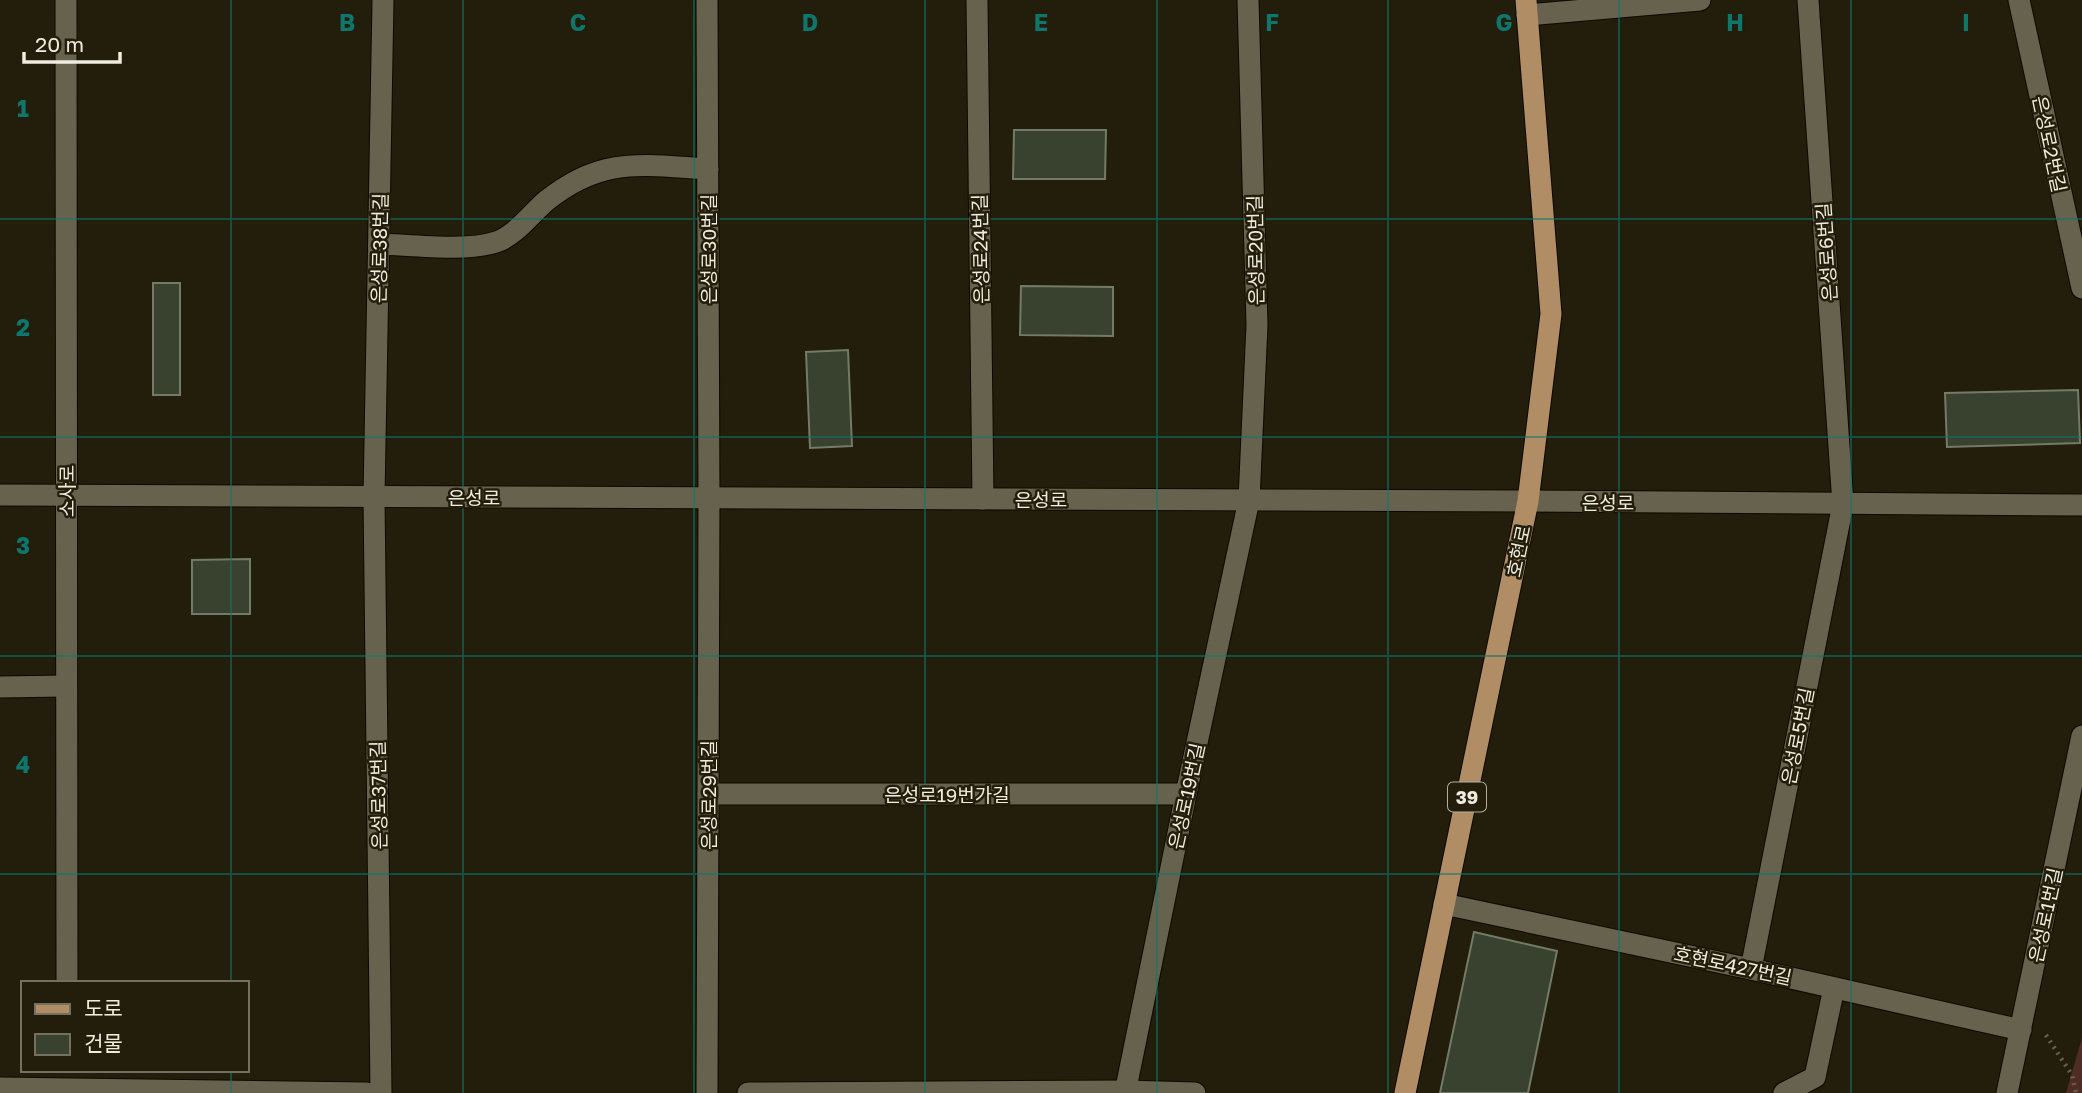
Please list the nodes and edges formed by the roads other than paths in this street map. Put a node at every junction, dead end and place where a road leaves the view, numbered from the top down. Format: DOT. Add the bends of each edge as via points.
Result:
graph roads {
  1 [pos="66,0"];
  2 [pos="383,0"];
  3 [pos="707,0"];
  4 [pos="976,0"];
  5 [pos="1248,0"];
  6 [pos="1700,0"];
  7 [pos="1808,0"];
  8 [pos="2019,0"];
  9 [pos="1527,7"];
  10 [pos="708,169"];
  11 [pos="379,244"];
  12 [pos="2082,288"];
  13 [pos="0,495"];
  14 [pos="66,496"];
  15 [pos="374,497"];
  16 [pos="709,498"];
  17 [pos="983,499"];
  18 [pos="1249,500"];
  19 [pos="1528,501"];
  20 [pos="1843,504"];
  21 [pos="2082,505"];
  22 [pos="66,686"];
  23 [pos="0,687"];
  24 [pos="2082,736"];
  25 [pos="708,794"];
  26 [pos="1186,794"];
  27 [pos="1444,904"];
  28 [pos="1751,969"];
  29 [pos="67,981"];
  30 [pos="1834,988"];
  31 [pos="2021,1030"];
  32 [pos="67,1084"];
  33 [pos="0,1088"];
  34 [pos="1125,1092"];
  35 [pos="367,1093"];
  36 [pos="381,1093"];
  37 [pos="707,1093"];
  38 [pos="748,1093"];
  39 [pos="1195,1093"];
  40 [pos="1405,1093"];
  41 [pos="1784,1093"];
  42 [pos="2007,1093"];
  1 -- 14 [label="street, 소사로"];
  2 -- 11 [label="street, 은성로38번길"];
  3 -- 10 [label="street, 은성로30번길"];
  4 -- 17 [label="street, 은성로24번길"];
  5 -- 18 [label="street, 은성로20번길" via="1256,325"];
  6 -- 9 [label="street"];
  7 -- 20 [label="street, 은성로6번길"];
  8 -- 12 [label="street, 은성로2번길"];
  9 -- 19 [label="main road, 호현로 / 39" via="1551,314"];
  10 -- 11 [label="street" via="630,165 603,169 581,177 500,241 483,246"];
  10 -- 16 [label="street, 은성로30번길"];
  11 -- 15 [label="street, 은성로38번길"];
  13 -- 14 [label="street, 은성로"];
  14 -- 15 [label="street, 은성로"];
  14 -- 22 [label="street, 소사로"];
  15 -- 16 [label="street, 은성로"];
  15 -- 36 [label="street, 은성로37번길"];
  16 -- 17 [label="street, 은성로"];
  16 -- 25 [label="street, 은성로29번길"];
  17 -- 18 [label="street, 은성로"];
  18 -- 19 [label="street, 은성로"];
  18 -- 26 [label="street, 은성로19번길"];
  19 -- 20 [label="street, 은성로"];
  19 -- 27 [label="main road, 호현로 / 39"];
  20 -- 21 [label="street, 은성로"];
  20 -- 28 [label="street, 은성로5번길"];
  22 -- 23 [label="street"];
  22 -- 29 [label="street, 소사로"];
  24 -- 31 [label="street, 은성로1번길"];
  25 -- 26 [label="street, 은성로19번가길"];
  25 -- 37 [label="street, 은성로29번길"];
  26 -- 34 [label="street, 은성로19번길"];
  27 -- 28 [label="street, 호현로427번길"];
  27 -- 40 [label="main road, 호현로 / 39"];
  28 -- 30 [label="street, 호현로427번길"];
  30 -- 31 [label="street, 호현로427번길"];
  30 -- 41 [label="street" via="1815,1077"];
  31 -- 42 [label="street, 은성로1번길"];
  32 -- 33 [label="street"];
  32 -- 35 [label="street"];
  34 -- 38 [label="street"];
  34 -- 39 [label="street"];
}
